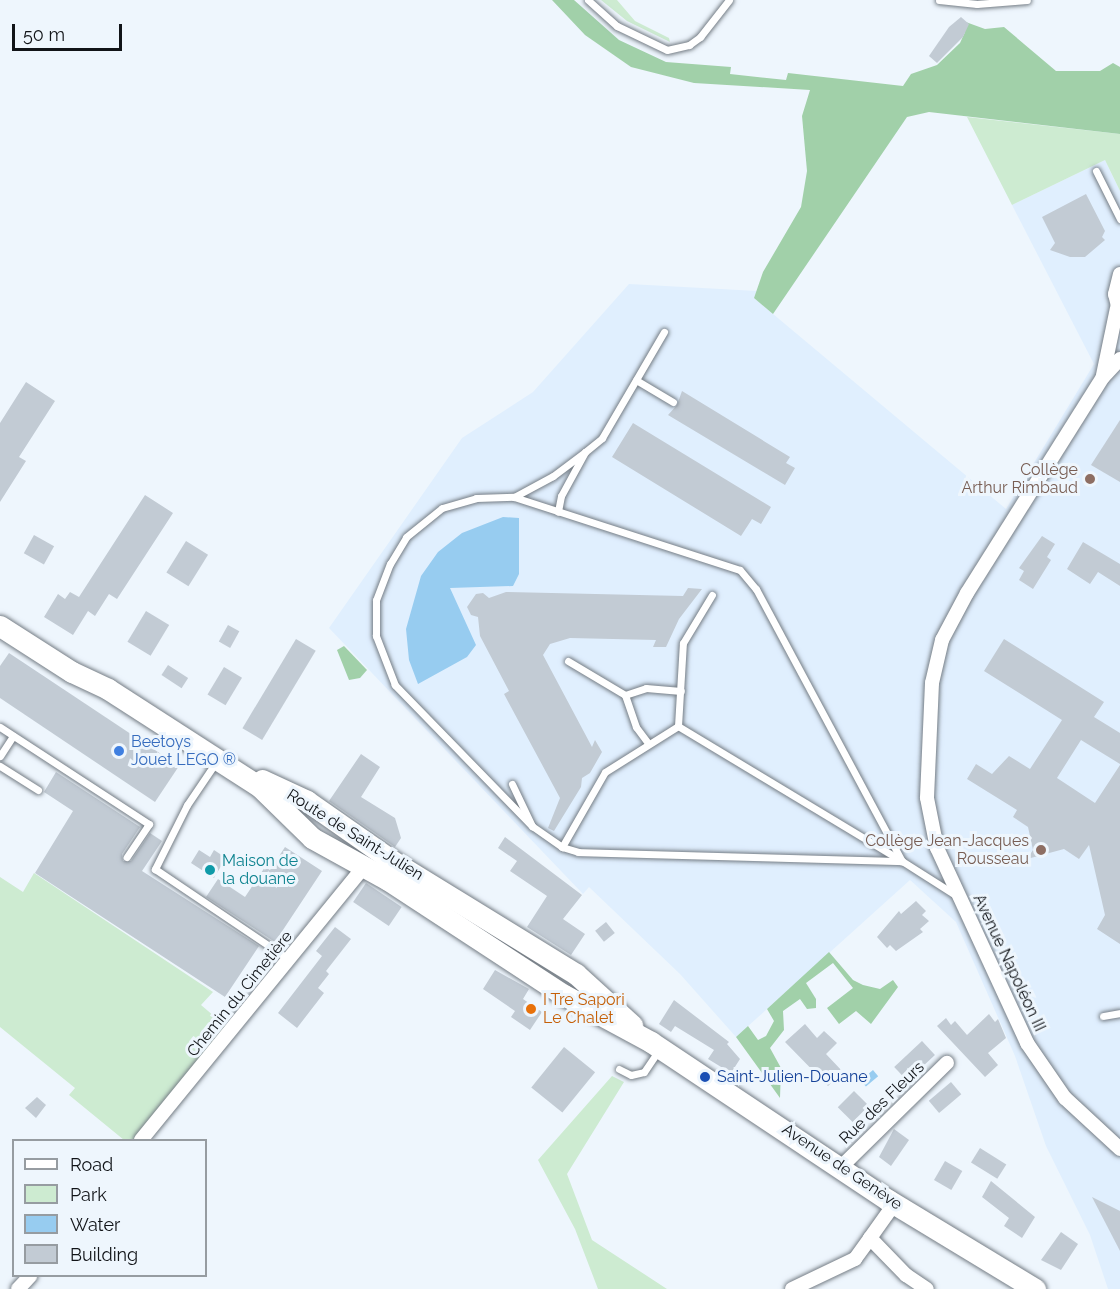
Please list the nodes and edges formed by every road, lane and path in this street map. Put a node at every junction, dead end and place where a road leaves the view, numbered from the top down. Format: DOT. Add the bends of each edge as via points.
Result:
graph roads {
  1 [pos="588,0"];
  2 [pos="729,0"];
  3 [pos="939,0"];
  4 [pos="1027,0"];
  5 [pos="1096,171"];
  6 [pos="1120,219"];
  7 [pos="1120,274"];
  8 [pos="1119,311"];
  9 [pos="664,332"];
  10 [pos="1120,359"];
  11 [pos="1103,377"];
  12 [pos="636,381"];
  13 [pos="673,402"];
  14 [pos="585,453"];
  15 [pos="514,497"];
  16 [pos="558,512"];
  17 [pos="712,595"];
  18 [pos="0,618"];
  19 [pos="0,626"];
  20 [pos="568,661"];
  21 [pos="681,691"];
  22 [pos="625,695"];
  23 [pos="678,726"];
  24 [pos="0,728"];
  25 [pos="12,736"];
  26 [pos="648,744"];
  27 [pos="0,756"];
  28 [pos="0,766"];
  29 [pos="212,768"];
  30 [pos="512,784"];
  31 [pos="38,790"];
  32 [pos="532,826"];
  33 [pos="562,847"];
  34 [pos="127,857"];
  35 [pos="902,861"];
  36 [pos="363,868"];
  37 [pos="392,872"];
  38 [pos="959,897"];
  39 [pos="504,927"];
  40 [pos="525,941"];
  41 [pos="490,948"];
  42 [pos="290,960"];
  43 [pos="513,964"];
  44 [pos="591,1001"];
  45 [pos="1120,1013"];
  46 [pos="1103,1016"];
  47 [pos="656,1045"];
  48 [pos="947,1063"];
  49 [pos="619,1069"];
  50 [pos="142,1139"];
  51 [pos="1120,1149"];
  52 [pos="840,1168"];
  53 [pos="895,1203"];
  54 [pos="870,1238"];
  55 [pos="28,1277"];
  56 [pos="18,1289"];
  57 [pos="792,1289"];
  58 [pos="927,1289"];
  59 [pos="1035,1289"];
  1 -- 2 [label="lane" via="617,26 649,44 671,50 694,42"];
  3 -- 4 [label="lane" via="972,4"];
  5 -- 6 [label="lane"];
  7 -- 8 [label="street, Avenue Napoléon III" via="1115,294"];
  8 -- 11 [label="street, Avenue Napoléon III"];
  9 -- 12 [label="lane"];
  10 -- 11 [label="street, Avenue Napoléon III"];
  11 -- 38 [label="street, Avenue Napoléon III" via="967,592 936,661 928,812 937,848"];
  12 -- 13 [label="lane"];
  12 -- 14 [label="lane" via="602,438"];
  14 -- 15 [label="lane"];
  14 -- 16 [label="lane" via="561,496"];
  15 -- 16 [label="lane"];
  15 -- 32 [label="lane" via="462,501 419,524 402,543 386,572 376,600 375,629 382,660 395,685"];
  16 -- 35 [label="lane" via="731,564 748,578"];
  17 -- 21 [label="lane" via="683,643"];
  18 -- 37 [label="main road, Route de Saint-Julien" via="268,783 307,801"];
  19 -- 36 [label="main road, Route de Saint-Julien" via="72,672 108,688 260,787 312,838"];
  20 -- 22 [label="lane"];
  21 -- 22 [label="lane" via="646,688"];
  21 -- 23 [label="lane"];
  22 -- 26 [label="lane" via="636,727"];
  23 -- 26 [label="lane"];
  23 -- 35 [label="lane"];
  24 -- 25 [label="lane"];
  25 -- 27 [label="lane"];
  25 -- 34 [label="lane" via="149,824"];
  26 -- 33 [label="lane" via="605,772"];
  28 -- 31 [label="lane"];
  29 -- 42 [label="lane" via="187,805 155,869"];
  30 -- 32 [label="lane"];
  32 -- 33 [label="lane"];
  33 -- 35 [label="lane" via="594,855"];
  35 -- 38 [label="lane"];
  36 -- 37 [label="main road, Route de Saint-Julien"];
  36 -- 42 [label="street, Chemin du Cimetière"];
  37 -- 39 [label="main road, Route de Saint-Julien" via="429,881"];
  37 -- 41 [label="main road, Route de Saint-Julien" via="444,918"];
  38 -- 51 [label="street, Avenue Napoléon III" via="1032,1052 1065,1098"];
  39 -- 40 [label="main road, Route de Saint-Julien"];
  39 -- 41 [label="main road"];
  40 -- 44 [label="main road, Avenue de Genève" via="576,974"];
  41 -- 43 [label="main road, Route de Saint-Julien"];
  42 -- 50 [label="street, Chemin du Cimetière"];
  43 -- 44 [label="main road, Avenue de Genève"];
  44 -- 47 [label="main road, Avenue de Genève"];
  45 -- 46 [label="lane"];
  47 -- 49 [label="lane" via="644,1072 631,1075"];
  47 -- 52 [label="main road, Avenue de Genève"];
  48 -- 52 [label="street, Rue des Fleurs"];
  52 -- 53 [label="main road, Avenue de Genève"];
  53 -- 54 [label="street"];
  53 -- 59 [label="main road, Avenue de Genève"];
  54 -- 57 [label="street" via="855,1259"];
  54 -- 58 [label="street" via="906,1275"];
  55 -- 56 [label="street"];
}
